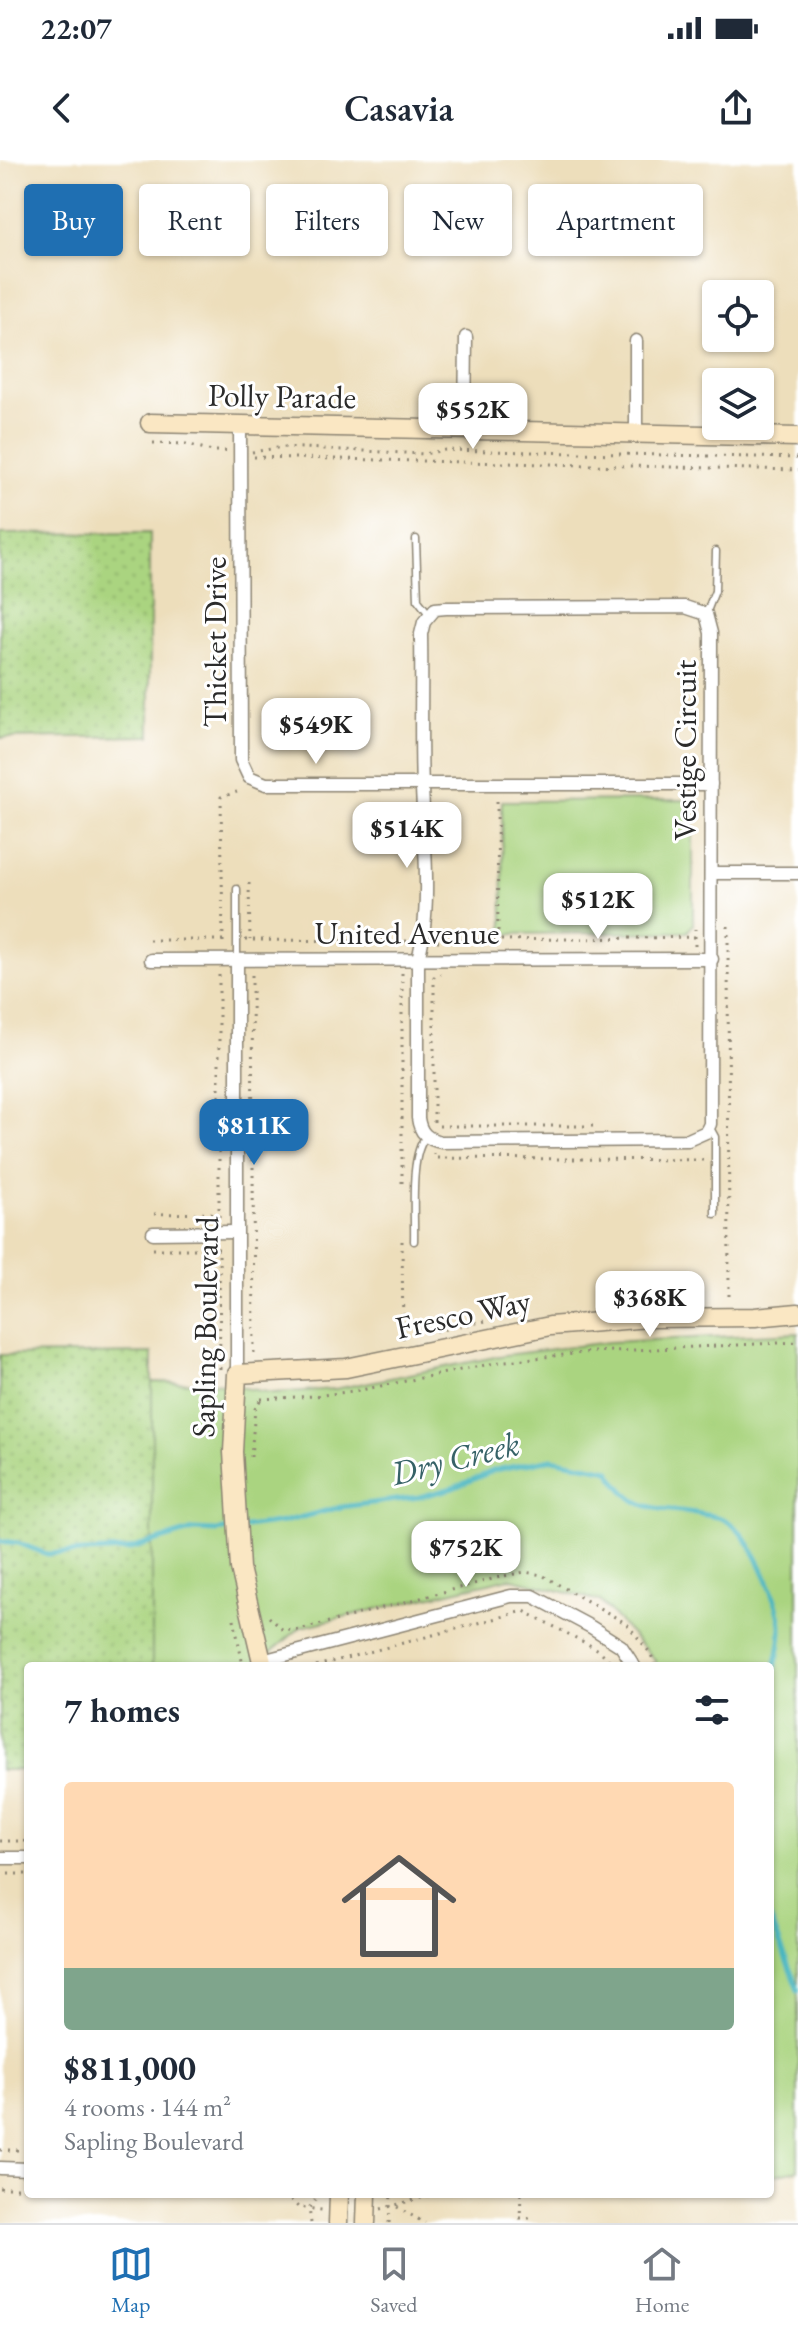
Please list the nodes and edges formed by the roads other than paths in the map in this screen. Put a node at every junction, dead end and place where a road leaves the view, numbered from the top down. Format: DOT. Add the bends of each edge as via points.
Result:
graph roads {
  1 [pos="466,337"];
  2 [pos="636,341"];
  3 [pos="150,423"];
  4 [pos="240,424"];
  5 [pos="465,430"];
  6 [pos="636,434"];
  7 [pos="798,437"];
  8 [pos="416,539"];
  9 [pos="716,551"];
  10 [pos="429,614"];
  11 [pos="706,614"];
  12 [pos="422,784"];
  13 [pos="711,784"];
  14 [pos="712,873"];
  15 [pos="798,873"];
  16 [pos="237,889"];
  17 [pos="418,959"];
  18 [pos="712,959"];
  19 [pos="151,960"];
  20 [pos="237,960"];
  21 [pos="709,1126"];
  22 [pos="426,1137"];
  23 [pos="715,1214"];
  24 [pos="236,1232"];
  25 [pos="153,1233"];
  26 [pos="414,1241"];
  27 [pos="798,1313"];
  28 [pos="228,1377"];
  29 [pos="262,1662"];
  30 [pos="269,1662"];
  31 [pos="632,1662"];
  32 [pos="0,1858"];
  33 [pos="24,1858"];
  34 [pos="0,2168"];
  35 [pos="24,2169"];
  36 [pos="339,2198"];
  37 [pos="367,2198"];
  38 [pos="338,2223"];
  39 [pos="366,2223"];
  1 -- 5 [label="street"];
  2 -- 6 [label="street"];
  3 -- 4 [label="street, Polly Parade"];
  4 -- 5 [label="street, Polly Parade"];
  4 -- 12 [label="street, Thicket Drive" via="243,769 266,784"];
  5 -- 6 [label="street, Polly Parade"];
  6 -- 7 [label="street, Polly Parade"];
  8 -- 10 [label="lane" via="418,600"];
  9 -- 11 [label="lane, Vestige Circuit" via="715,591"];
  10 -- 11 [label="street, Vestige Circuit" via="446,608 669,607"];
  10 -- 12 [label="street" via="421,634"];
  11 -- 13 [label="street, Vestige Circuit" via="711,633"];
  12 -- 13 [label="street, Thicket Drive"];
  12 -- 17 [label="street" via="424,941"];
  13 -- 14 [label="street, Vestige Circuit"];
  14 -- 15 [label="street"];
  14 -- 18 [label="street, Vestige Circuit"];
  16 -- 20 [label="lane, Sapling Boulevard"];
  17 -- 18 [label="street, United Avenue"];
  17 -- 20 [label="street, United Avenue"];
  17 -- 22 [label="street" via="418,1118"];
  18 -- 21 [label="street, Vestige Circuit"];
  19 -- 20 [label="street, United Avenue"];
  20 -- 24 [label="street, Sapling Boulevard"];
  21 -- 22 [label="street" via="692,1139 491,1143"];
  21 -- 23 [label="lane, Vestige Circuit" via="715,1137"];
  22 -- 26 [label="lane" via="416,1158"];
  24 -- 25 [label="street"];
  24 -- 28 [label="street, Sapling Boulevard"];
  27 -- 28 [label="street, Fresco Way" via="550,1326 319,1371"];
  28 -- 29 [label="street, Sapling Boulevard" via="236,1408 233,1452 240,1568"];
  30 -- 31 [label="street" via="527,1595 615,1641"];
  32 -- 33 [label="street"];
  34 -- 35 [label="street"];
  36 -- 38 [label="street"];
  37 -- 39 [label="street"];
}
